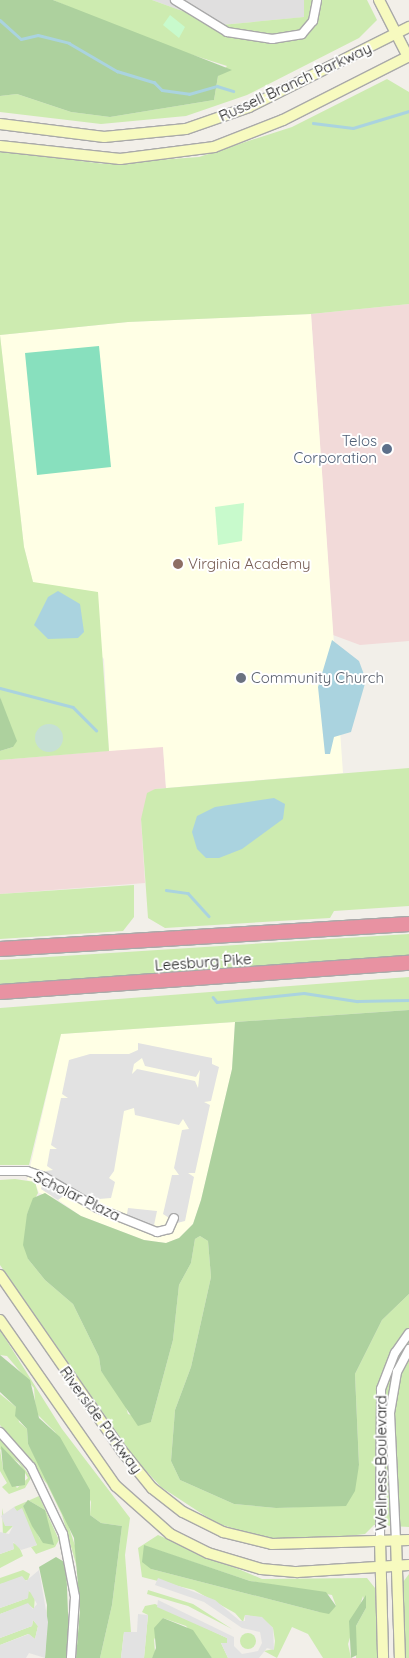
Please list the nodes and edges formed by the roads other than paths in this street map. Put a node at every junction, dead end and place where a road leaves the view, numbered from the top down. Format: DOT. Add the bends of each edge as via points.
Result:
graph roads {
  1 [pos="175,0"];
  2 [pos="317,0"];
  3 [pos="379,0"];
  4 [pos="409,28"];
  5 [pos="396,34"];
  6 [pos="409,58"];
  7 [pos="0,124"];
  8 [pos="0,146"];
  9 [pos="409,924"];
  10 [pos="0,950"];
  11 [pos="409,963"];
  12 [pos="0,992"];
  13 [pos="0,1172"];
  14 [pos="174,1218"];
  15 [pos="0,1275"];
  16 [pos="0,1320"];
  17 [pos="409,1333"];
  18 [pos="409,1348"];
  19 [pos="0,1432"];
  20 [pos="380,1540"];
  21 [pos="396,1540"];
  22 [pos="409,1540"];
  23 [pos="381,1565"];
  24 [pos="397,1565"];
  25 [pos="409,1565"];
  26 [pos="71,1658"];
  27 [pos="383,1658"];
  28 [pos="400,1658"];
  1 -- 2 [label="street" via="227,32 272,39 302,34 313,21"];
  3 -- 5 [label="main road"];
  4 -- 5 [label="main road, Russell Branch Parkway"];
  5 -- 6 [label="main road"];
  5 -- 7 [label="main road, Russell Branch Parkway" via="249,107 186,129 104,137"];
  6 -- 8 [label="main road, Russell Branch Parkway" via="283,120 214,147 120,159"];
  9 -- 10 [label="highway, Leesburg Pike"];
  11 -- 12 [label="highway, Leesburg Pike"];
  13 -- 14 [label="street, Scholar Plaza" via="27,1171 44,1177 97,1208 157,1232 169,1228"];
  15 -- 20 [label="main road, Riverside Parkway" via="122,1451 152,1488 183,1512 222,1532 272,1544"];
  16 -- 23 [label="main road, Riverside Parkway" via="116,1486 170,1534 217,1556 261,1568 297,1572"];
  17 -- 20 [label="street, Wellness Boulevard" via="394,1353 381,1389"];
  18 -- 21 [label="street, Wellness Boulevard" via="397,1372 390,1413"];
  19 -- 26 [label="street" via="35,1474 63,1534 75,1597"];
  20 -- 21 [label="main road, Riverside Parkway"];
  20 -- 23 [label="main road"];
  21 -- 22 [label="main road, Riverside Parkway"];
  21 -- 24 [label="main road"];
  23 -- 24 [label="main road, Riverside Parkway"];
  23 -- 27 [label="main road"];
  24 -- 25 [label="main road, Riverside Parkway"];
  24 -- 28 [label="main road"];
}
